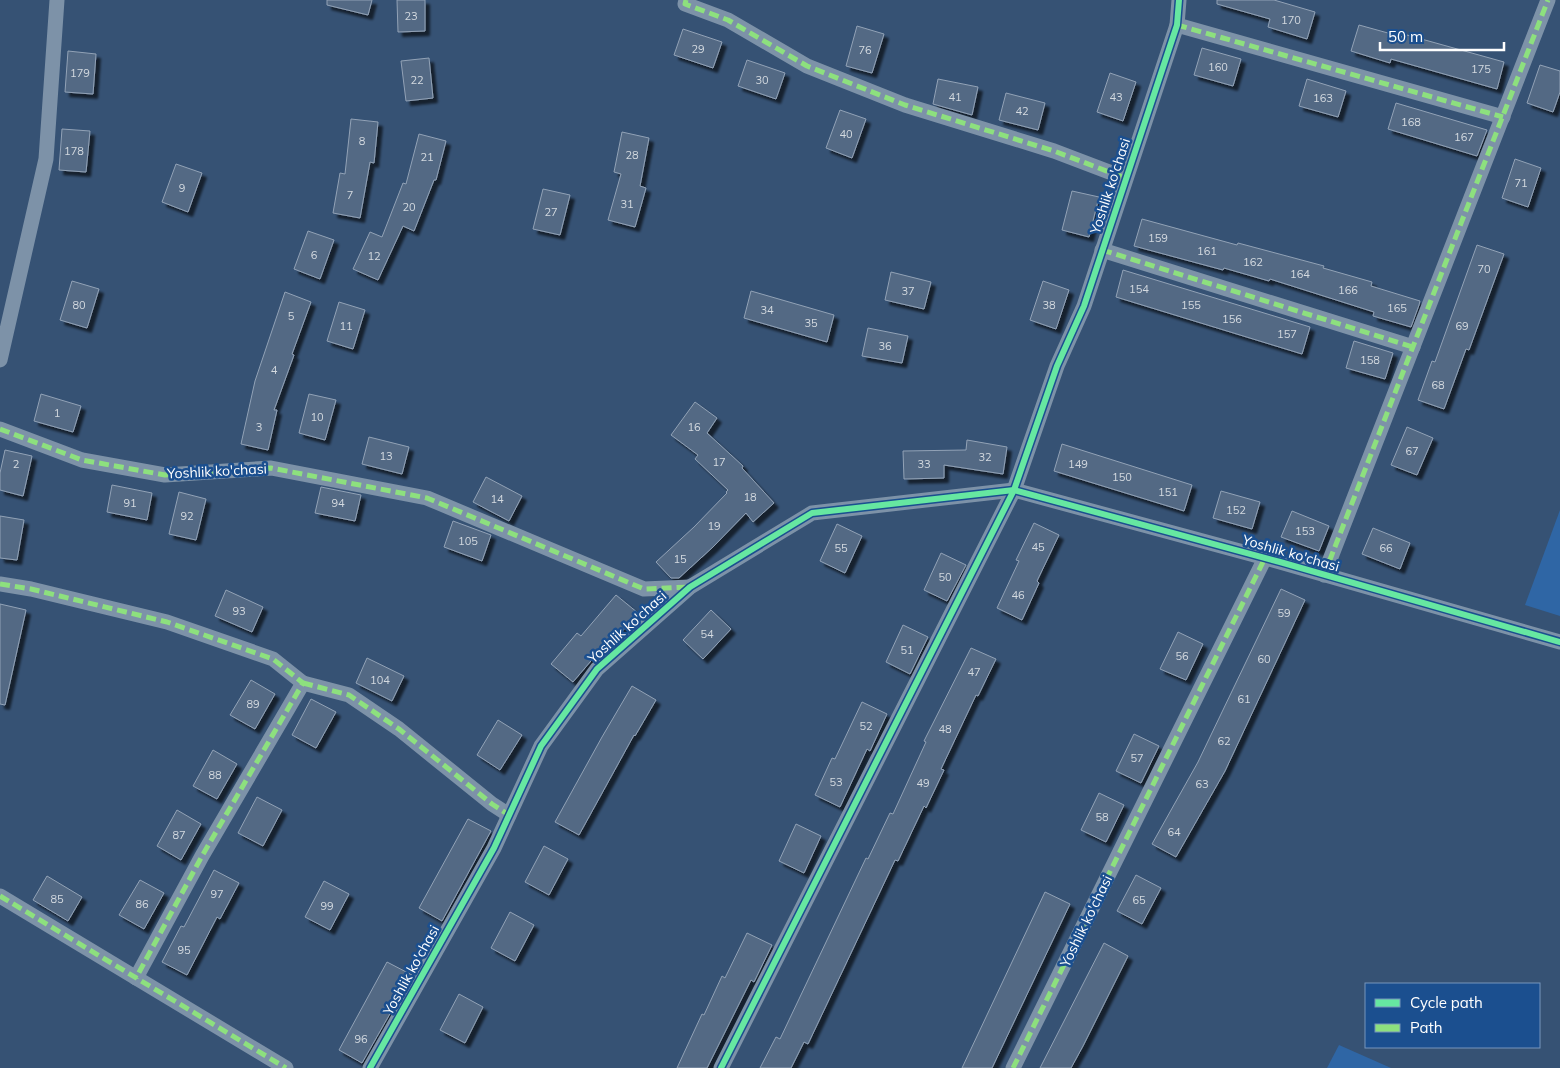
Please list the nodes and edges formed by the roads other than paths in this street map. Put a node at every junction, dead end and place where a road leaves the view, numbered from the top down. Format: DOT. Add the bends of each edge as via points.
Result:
graph roads {
  1 [pos="57,0"];
  2 [pos="686,0"];
  3 [pos="1179,0"];
  4 [pos="1548,0"];
  5 [pos="1177,25"];
  6 [pos="1503,117"];
  7 [pos="1125,178"];
  8 [pos="1102,250"];
  9 [pos="1413,347"];
  10 [pos="0,360"];
  11 [pos="0,429"];
  12 [pos="1014,490"];
  13 [pos="1266,558"];
  14 [pos="1324,575"];
  15 [pos="0,584"];
  16 [pos="690,587"];
  17 [pos="1560,642"];
  18 [pos="303,683"];
  19 [pos="510,815"];
  20 [pos="0,896"];
  21 [pos="136,978"];
  22 [pos="286,1068"];
  23 [pos="370,1068"];
  24 [pos="721,1068"];
  25 [pos="1014,1068"];
  1 -- 10 [label="street" via="46,159"];
  2 -- 7 [label="street, Yoshlik ko'chasi" via="685,4 728,20 807,66 905,105 1054,151"];
  3 -- 5 [label="street, Yoshlik ko'chasi"];
  4 -- 6 [label="street, Yoshlik ko'chasi"];
  5 -- 6 [label="street"];
  5 -- 7 [label="street, Yoshlik ko'chasi"];
  6 -- 9 [label="street, Yoshlik ko'chasi"];
  7 -- 8 [label="street, Yoshlik ko'chasi"];
  8 -- 9 [label="street, Yoshlik ko'chasi"];
  8 -- 12 [label="street, Yoshlik ko'chasi"];
  9 -- 14 [label="street, Yoshlik ko'chasi"];
  11 -- 16 [label="street, Yoshlik ko'chasi" via="82,460 164,475 271,468 427,498 644,589"];
  12 -- 13 [label="street, Yoshlik ko'chasi"];
  12 -- 16 [label="street, Yoshlik ko'chasi" via="812,513"];
  12 -- 24 [label="street, Yoshlik ko'chasi"];
  13 -- 14 [label="street, Yoshlik ko'chasi"];
  13 -- 25 [label="street, Yoshlik ko'chasi"];
  14 -- 17 [label="street, Yoshlik ko'chasi"];
  15 -- 18 [label="street" via="31,588 166,622 273,659"];
  16 -- 19 [label="street, Yoshlik ko'chasi" via="597,669 541,746"];
  18 -- 19 [label="street" via="349,695 399,729"];
  18 -- 21 [label="street" via="202,856"];
  19 -- 23 [label="street, Yoshlik ko'chasi"];
  20 -- 21 [label="street"];
  21 -- 22 [label="street"];
}
